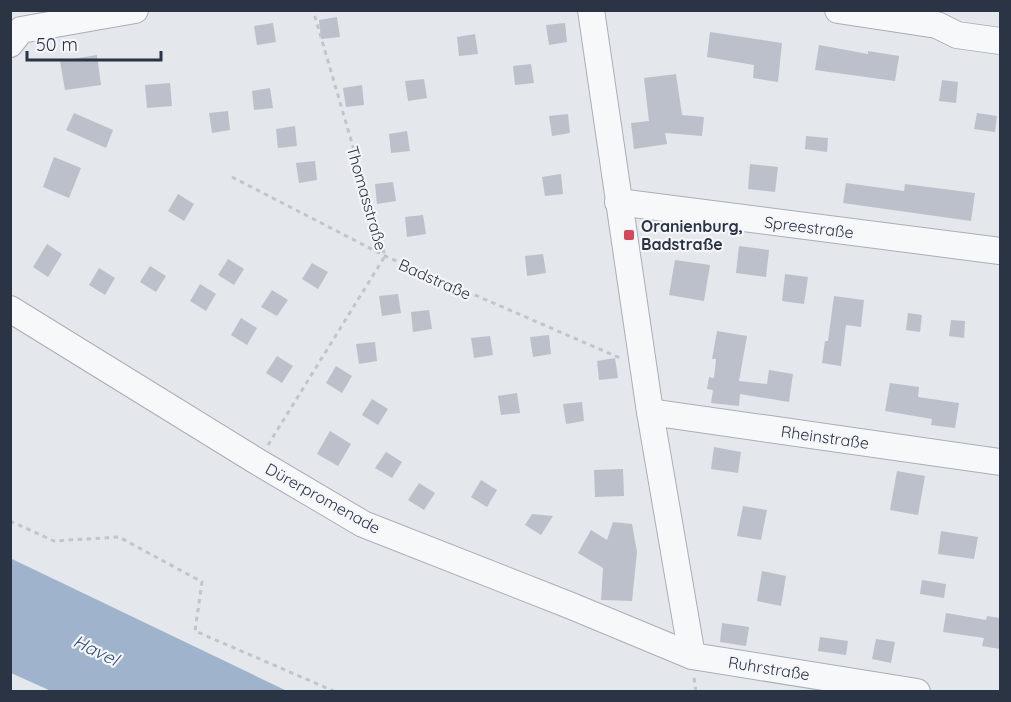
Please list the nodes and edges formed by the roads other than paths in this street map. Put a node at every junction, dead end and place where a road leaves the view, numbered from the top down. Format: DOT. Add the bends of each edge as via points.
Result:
graph roads {
  1 [pos="135,10"];
  2 [pos="591,10"];
  3 [pos="838,10"];
  4 [pos="1000,41"];
  5 [pos="10,44"];
  6 [pos="618,202"];
  7 [pos="1000,251"];
  8 [pos="10,309"];
  9 [pos="650,412"];
  10 [pos="1000,462"];
  11 [pos="692,656"];
  12 [pos="917,692"];
  1 -- 5 [label="street" via="21,30"];
  2 -- 6 [label="street"];
  3 -- 4 [label="street"];
  6 -- 7 [label="street, Spreestraße"];
  6 -- 9 [label="street"];
  8 -- 11 [label="street, Dürerpromenade" via="363,524"];
  9 -- 10 [label="street, Rheinstraße"];
  9 -- 11 [label="street"];
  11 -- 12 [label="street, Ruhrstraße"];
}
